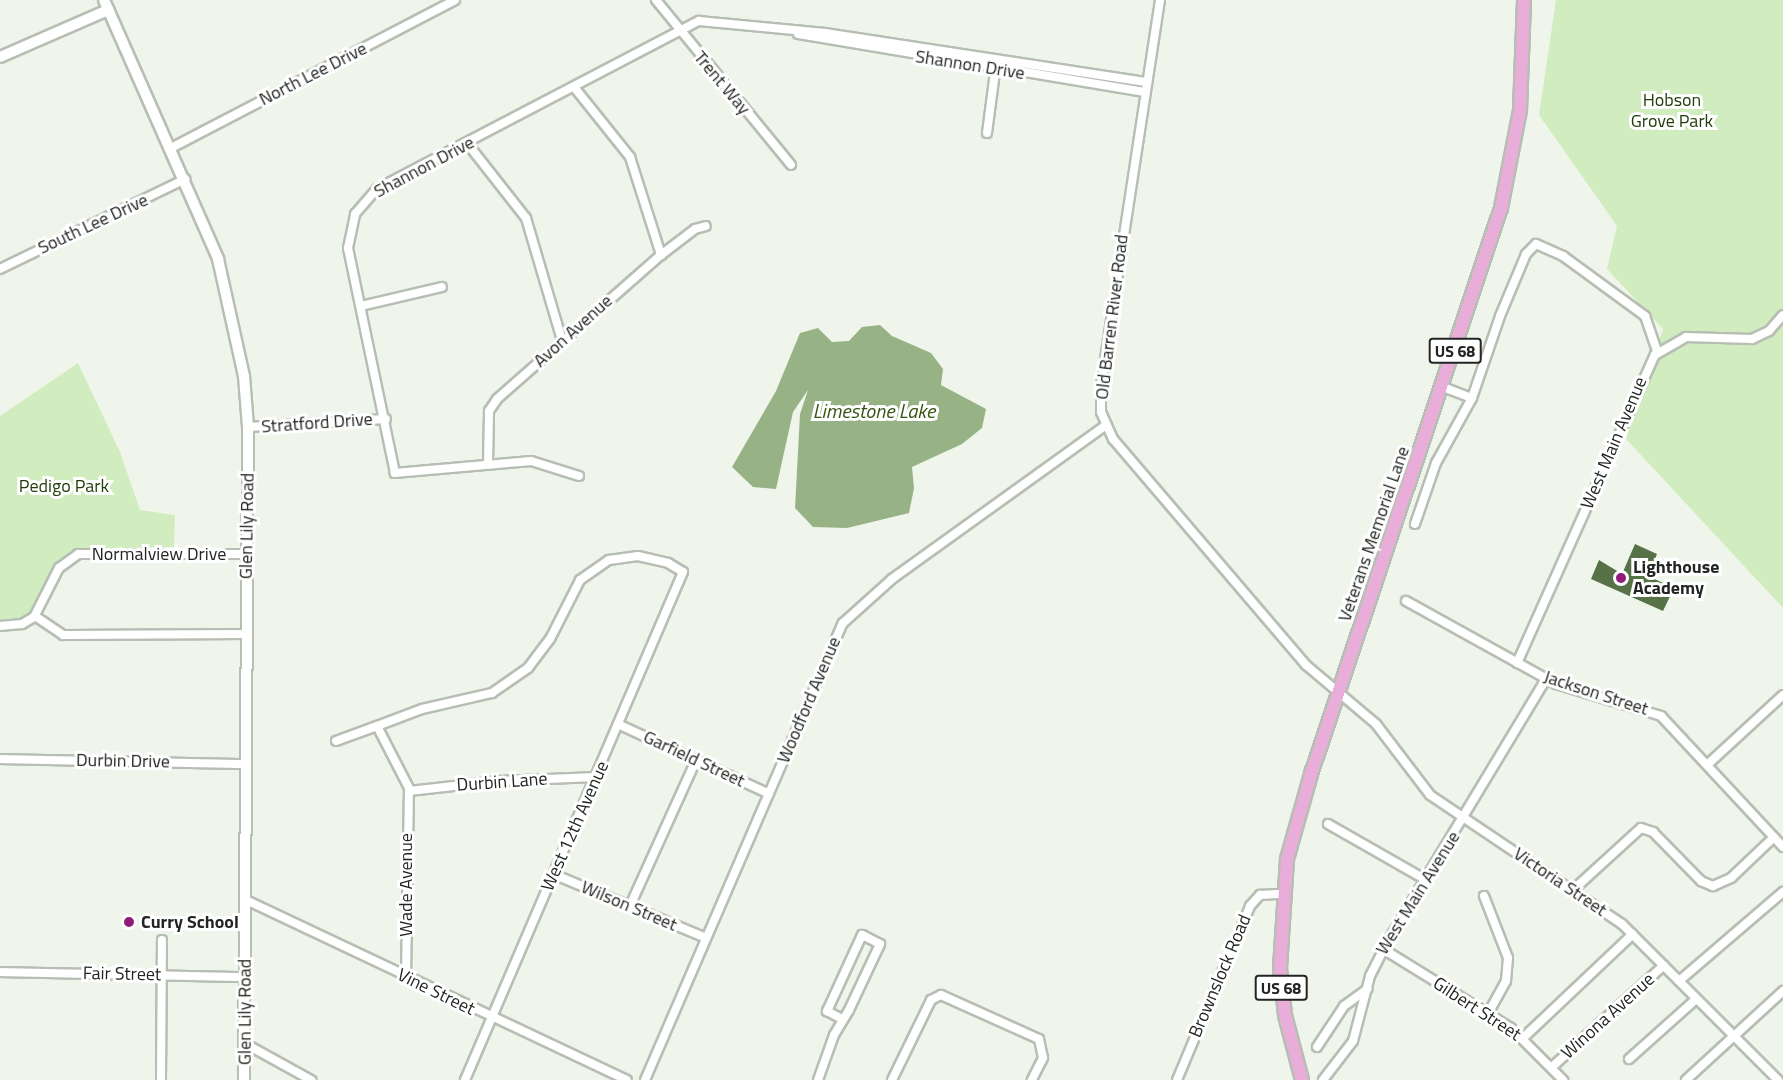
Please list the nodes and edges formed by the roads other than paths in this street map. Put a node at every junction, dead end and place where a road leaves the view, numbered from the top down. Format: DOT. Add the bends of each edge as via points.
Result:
graph roads {
  1 [pos="454,0"];
  2 [pos="656,0"];
  3 [pos="1160,0"];
  4 [pos="1524,0"];
  5 [pos="106,5"];
  6 [pos="676,29"];
  7 [pos="795,33"];
  8 [pos="894,43"];
  9 [pos="892,53"];
  10 [pos="0,57"];
  11 [pos="997,58"];
  12 [pos="996,69"];
  13 [pos="1072,70"];
  14 [pos="1070,80"];
  15 [pos="1147,82"];
  16 [pos="574,87"];
  17 [pos="1145,92"];
  18 [pos="987,133"];
  19 [pos="467,143"];
  20 [pos="171,148"];
  21 [pos="790,165"];
  22 [pos="185,179"];
  23 [pos="706,226"];
  24 [pos="661,255"];
  25 [pos="0,269"];
  26 [pos="442,287"];
  27 [pos="361,306"];
  28 [pos="1783,315"];
  29 [pos="562,340"];
  30 [pos="1658,353"];
  31 [pos="1443,387"];
  32 [pos="1472,398"];
  33 [pos="386,419"];
  34 [pos="1106,425"];
  35 [pos="248,428"];
  36 [pos="488,464"];
  37 [pos="579,476"];
  38 [pos="1415,524"];
  39 [pos="247,554"];
  40 [pos="1406,601"];
  41 [pos="35,616"];
  42 [pos="0,626"];
  43 [pos="247,634"];
  44 [pos="1516,663"];
  45 [pos="1546,680"];
  46 [pos="1339,692"];
  47 [pos="1783,694"];
  48 [pos="620,725"];
  49 [pos="377,726"];
  50 [pos="336,741"];
  51 [pos="0,759"];
  52 [pos="696,760"];
  53 [pos="246,764"];
  54 [pos="1707,765"];
  55 [pos="596,777"];
  56 [pos="409,791"];
  57 [pos="769,794"];
  58 [pos="1464,820"];
  59 [pos="1328,824"];
  60 [pos="1774,837"];
  61 [pos="1783,847"];
  62 [pos="553,874"];
  63 [pos="1426,880"];
  64 [pos="1573,890"];
  65 [pos="1783,892"];
  66 [pos="1282,894"];
  67 [pos="1484,896"];
  68 [pos="246,900"];
  69 [pos="629,908"];
  70 [pos="1633,934"];
  71 [pos="706,938"];
  72 [pos="162,940"];
  73 [pos="1383,949"];
  74 [pos="1664,965"];
  75 [pos="0,972"];
  76 [pos="162,975"];
  77 [pos="245,977"];
  78 [pos="406,978"];
  79 [pos="1679,981"];
  80 [pos="1367,989"];
  81 [pos="1783,991"];
  82 [pos="1695,1000"];
  83 [pos="1488,1013"];
  84 [pos="491,1019"];
  85 [pos="842,1019"];
  86 [pos="1733,1037"];
  87 [pos="1523,1038"];
  88 [pos="244,1043"];
  89 [pos="1317,1047"];
  90 [pos="1629,1059"];
  91 [pos="1552,1067"];
  92 [pos="161,1080"];
  93 [pos="244,1080"];
  94 [pos="311,1080"];
  95 [pos="465,1080"];
  96 [pos="627,1080"];
  97 [pos="645,1080"];
  98 [pos="818,1080"];
  99 [pos="892,1080"];
  100 [pos="1032,1080"];
  101 [pos="1177,1080"];
  102 [pos="1302,1080"];
  103 [pos="1323,1080"];
  104 [pos="1563,1080"];
  105 [pos="1686,1080"];
  106 [pos="1778,1080"];
  1 -- 20 [label="street, North Lee Drive"];
  2 -- 6 [label="street, Trent Way"];
  3 -- 15 [label="street, Old Barren River Road"];
  4 -- 31 [label="main road, Veterans Memorial Lane / US 68" via="1523,76 1512,160 1491,241"];
  5 -- 10 [label="street"];
  5 -- 20 [label="street, Glen Lily Road"];
  6 -- 7 [label="street, Shannon Drive" via="710,21"];
  6 -- 16 [label="street, Shannon Drive"];
  6 -- 21 [label="street, Trent Way"];
  7 -- 8 [label="street, Shannon Drive"];
  7 -- 9 [label="street, Shannon Drive"];
  8 -- 9 [label="street"];
  8 -- 11 [label="street, Shannon Drive"];
  9 -- 12 [label="street, Shannon Drive"];
  11 -- 12 [label="street"];
  11 -- 13 [label="street, Shannon Drive"];
  12 -- 14 [label="street, Shannon Drive"];
  12 -- 18 [label="street"];
  13 -- 14 [label="street"];
  13 -- 15 [label="street, Shannon Drive"];
  14 -- 17 [label="street, Shannon Drive"];
  15 -- 17 [label="street, Old Barren River Road"];
  16 -- 19 [label="street, Shannon Drive"];
  16 -- 24 [label="street" via="630,157"];
  17 -- 34 [label="street, Old Barren River Road" via="1102,375 1100,400"];
  19 -- 27 [label="street, Shannon Drive" via="386,183 358,209 348,248"];
  19 -- 29 [label="street" via="526,218"];
  20 -- 22 [label="street, Glen Lily Road"];
  22 -- 25 [label="street, South Lee Drive"];
  22 -- 35 [label="street, Glen Lily Road" via="225,283 244,376"];
  23 -- 24 [label="street, Avon Avenue"];
  24 -- 29 [label="street, Avon Avenue"];
  26 -- 27 [label="street"];
  27 -- 33 [label="street, Shannon Drive"];
  28 -- 30 [label="street, West Main Avenue" via="1769,331 1752,339 1686,337"];
  29 -- 36 [label="street, Avon Avenue" via="491,406"];
  30 -- 32 [label="street" via="1650,326 1640,312 1558,253 1534,245 1496,325"];
  30 -- 44 [label="street, West Main Avenue" via="1641,377"];
  31 -- 32 [label="street"];
  31 -- 46 [label="main road, Veterans Memorial Lane / US 68"];
  32 -- 38 [label="street" via="1436,463"];
  33 -- 35 [label="street, Stratford Drive"];
  33 -- 36 [label="street, Shannon Drive" via="395,472"];
  34 -- 46 [label="street, Old Barren River Road" via="1126,457 1212,558 1306,665"];
  34 -- 57 [label="street, Woodford Avenue" via="892,579 850,614 826,656"];
  35 -- 39 [label="street, Glen Lily Road"];
  36 -- 37 [label="street" via="540,462"];
  39 -- 41 [label="street, Normalview Drive" via="78,554 59,568"];
  39 -- 43 [label="street, Glen Lily Road"];
  40 -- 44 [label="street, Jackson Street"];
  41 -- 42 [label="street" via="22,624"];
  41 -- 43 [label="street" via="63,635"];
  43 -- 53 [label="street, Glen Lily Road"];
  44 -- 45 [label="street, Jackson Street"];
  45 -- 54 [label="street, Jackson Street" via="1656,712"];
  45 -- 58 [label="street, West Main Avenue"];
  46 -- 58 [label="street, Victoria Street" via="1376,724 1422,787"];
  46 -- 66 [label="main road, Veterans Memorial Lane / US 68" via="1297,817"];
  47 -- 54 [label="street"];
  48 -- 49 [label="street, West 12th Avenue" via="683,572 638,556 609,560 580,579 550,639 528,668 492,693 422,709"];
  48 -- 52 [label="street, Garfield Street"];
  48 -- 55 [label="street, West 12th Avenue"];
  49 -- 50 [label="street"];
  49 -- 56 [label="street"];
  51 -- 53 [label="street, Durbin Drive"];
  52 -- 57 [label="street, Garfield Street"];
  52 -- 69 [label="street"];
  53 -- 68 [label="street, Glen Lily Road"];
  54 -- 60 [label="street, Jackson Street"];
  55 -- 56 [label="street, Durbin Lane"];
  55 -- 62 [label="street, West 12th Avenue"];
  56 -- 78 [label="street, Wade Avenue"];
  57 -- 71 [label="street, Woodford Avenue"];
  58 -- 63 [label="street, West Main Avenue"];
  58 -- 64 [label="street, Victoria Street"];
  59 -- 63 [label="street"];
  60 -- 61 [label="street, Jackson Street"];
  60 -- 64 [label="street" via="1731,878 1713,886 1701,881 1653,832 1641,828 1630,833"];
  62 -- 69 [label="street, Wilson Street"];
  62 -- 84 [label="street, West 12th Avenue"];
  63 -- 73 [label="street, West Main Avenue"];
  64 -- 70 [label="street, Victoria Street"];
  65 -- 79 [label="street"];
  66 -- 101 [label="street, Brownslock Road" via="1260,895 1250,906"];
  66 -- 102 [label="main road, Veterans Memorial Lane / US 68" via="1281,988"];
  67 -- 83 [label="street" via="1508,958 1506,981"];
  68 -- 77 [label="street, Glen Lily Road"];
  68 -- 78 [label="street, Vine Street"];
  69 -- 71 [label="street, Wilson Street"];
  70 -- 74 [label="street, Victoria Street"];
  70 -- 87 [label="street"];
  71 -- 97 [label="street, Woodford Avenue"];
  72 -- 76 [label="street"];
  73 -- 80 [label="street, West Main Avenue"];
  73 -- 83 [label="street, Gilbert Street"];
  74 -- 79 [label="street, Victoria Street"];
  74 -- 91 [label="street, Winona Avenue"];
  75 -- 76 [label="street, Fair Street"];
  76 -- 77 [label="street, Fair Street"];
  76 -- 92 [label="street"];
  77 -- 88 [label="street, Glen Lily Road"];
  78 -- 84 [label="street, Vine Street"];
  79 -- 82 [label="street, Victoria Street"];
  80 -- 89 [label="street" via="1344,1005"];
  80 -- 103 [label="street, West Main Avenue" via="1353,1041"];
  81 -- 86 [label="street"];
  82 -- 86 [label="street, Victoria Street"];
  82 -- 90 [label="street"];
  83 -- 87 [label="street, Gilbert Street"];
  84 -- 95 [label="street, West 12th Avenue"];
  84 -- 96 [label="street, Vine Street"];
  85 -- 85 [label="street" via="880,944 862,935 827,1011"];
  85 -- 98 [label="street"];
  86 -- 105 [label="street"];
  86 -- 106 [label="street, Victoria Street"];
  87 -- 91 [label="street, Gilbert Street"];
  88 -- 93 [label="street, Glen Lily Road"];
  88 -- 94 [label="street"];
  91 -- 104 [label="street, Gilbert Street"];
  99 -- 100 [label="street" via="931,1000 941,995 1039,1039 1043,1058"];
}
